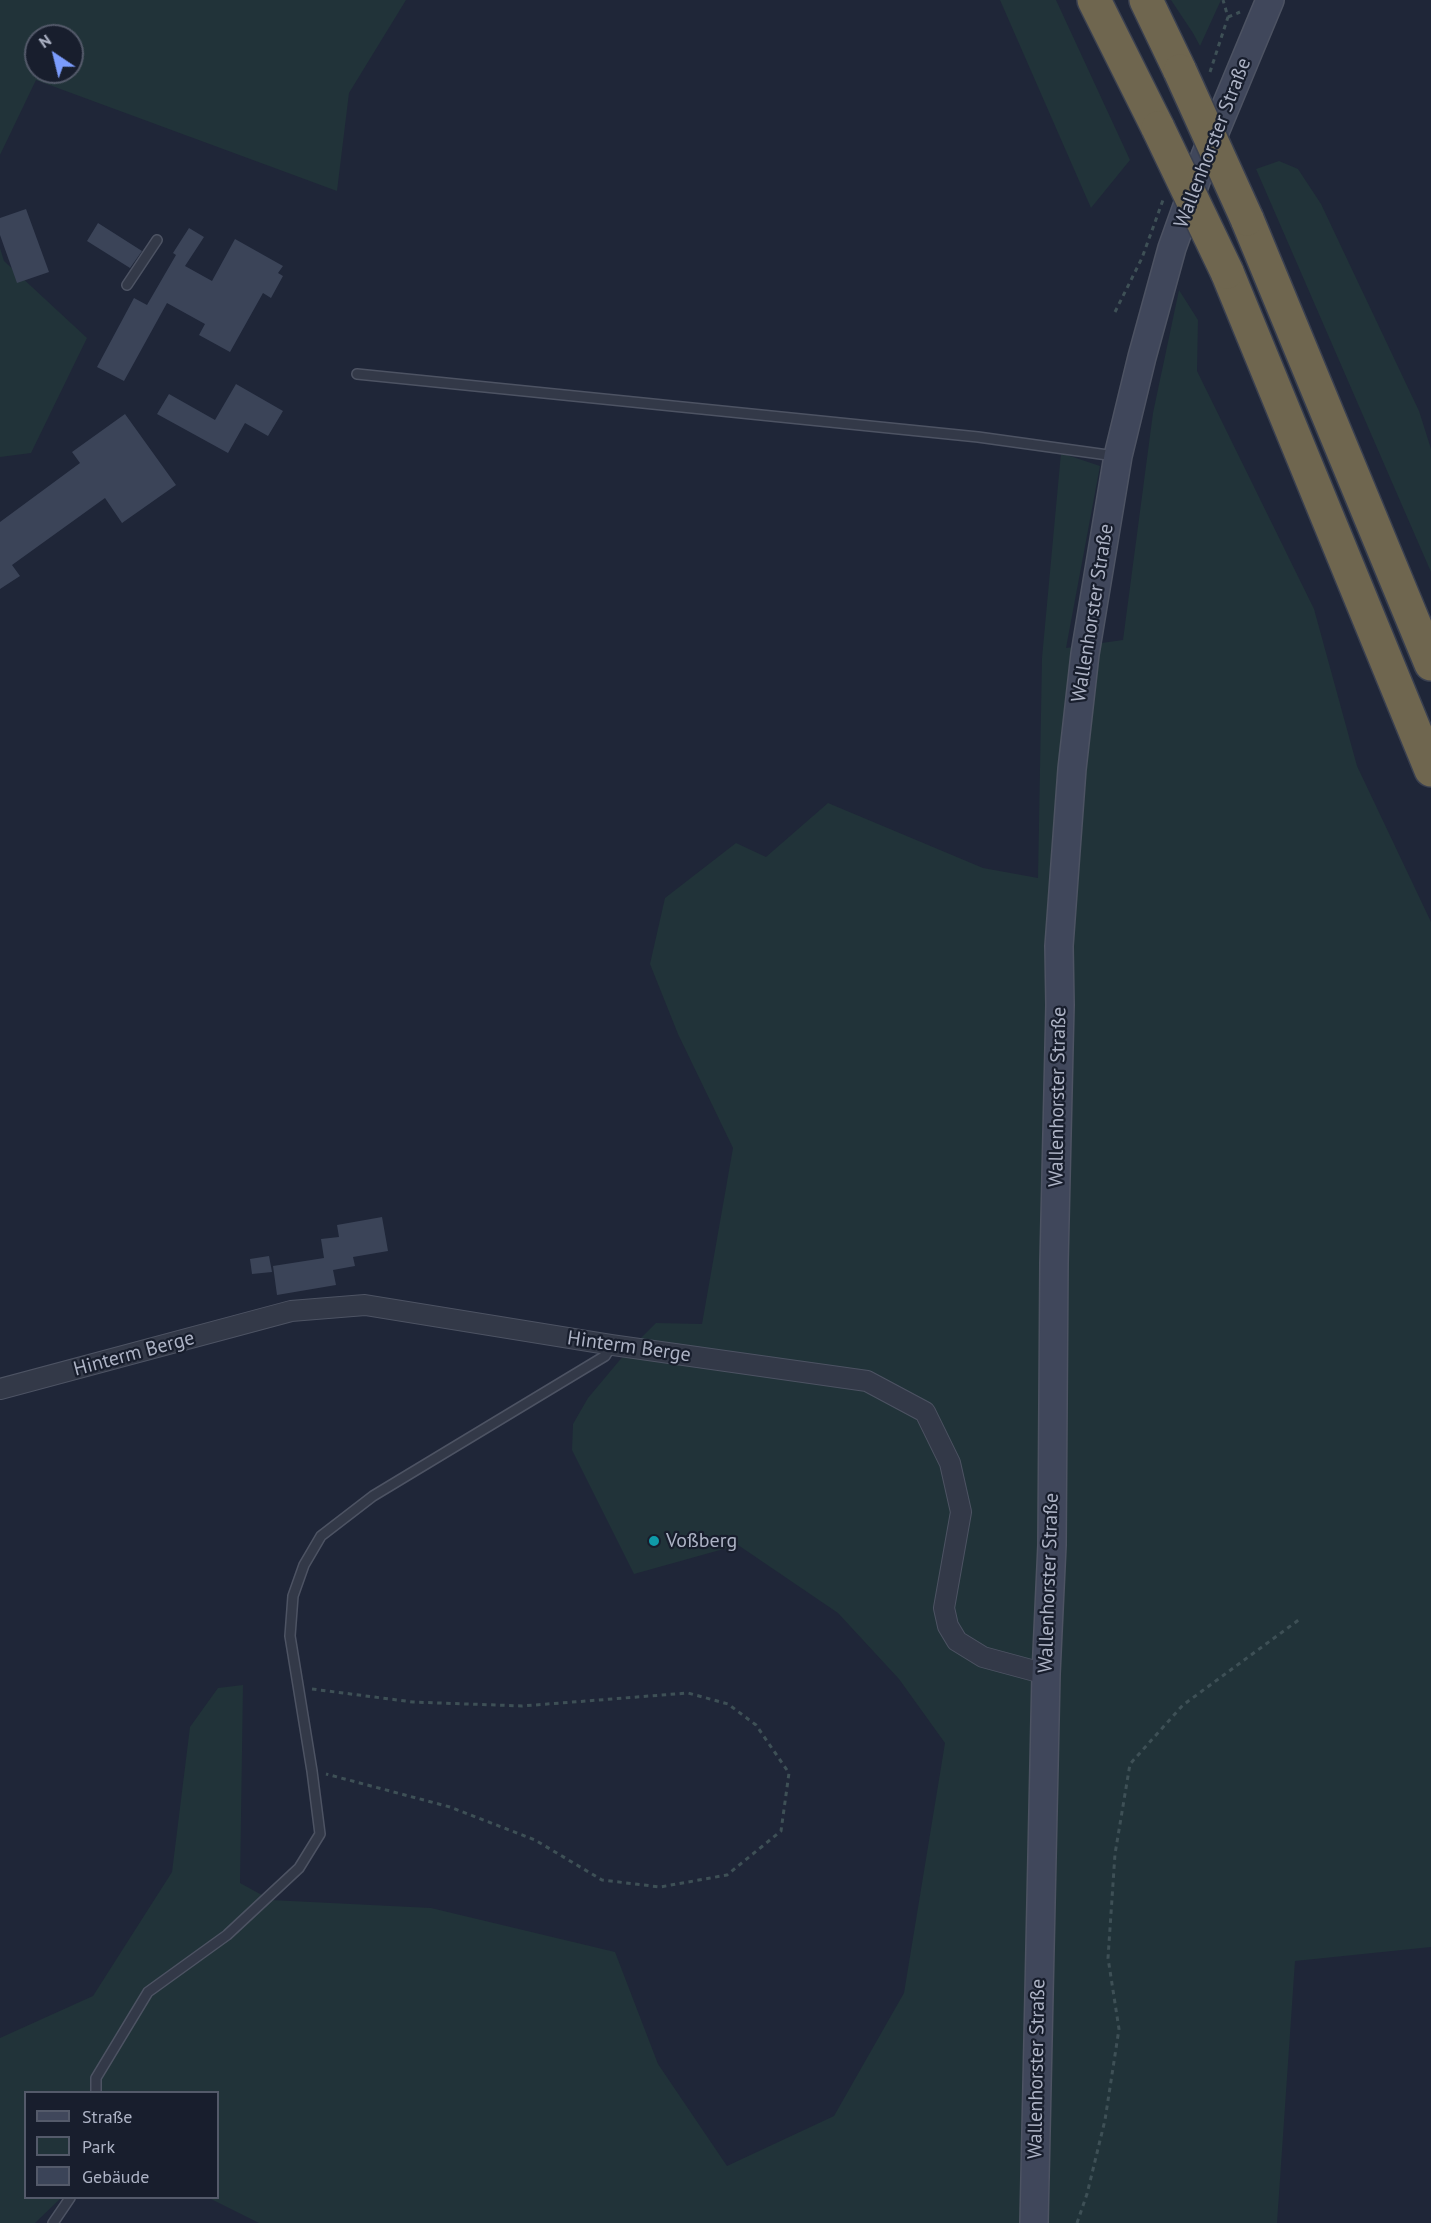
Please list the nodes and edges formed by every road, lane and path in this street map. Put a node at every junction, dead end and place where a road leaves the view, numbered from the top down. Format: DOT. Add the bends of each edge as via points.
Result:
graph roads {
  1 [pos="1094,0"];
  2 [pos="1146,0"];
  3 [pos="1270,0"];
  4 [pos="157,240"];
  5 [pos="127,285"];
  6 [pos="357,375"];
  7 [pos="1124,457"];
  8 [pos="1431,664"];
  9 [pos="1431,770"];
  10 [pos="612,1345"];
  11 [pos="0,1389"];
  12 [pos="1300,1619"];
  13 [pos="1046,1674"];
  14 [pos="298,1688"];
  15 [pos="312,1771"];
  16 [pos="96,2091"];
  17 [pos="69,2199"];
  18 [pos="53,2223"];
  19 [pos="1034,2223"];
  20 [pos="1077,2223"];
  1 -- 9 [label="highway, bridge" via="1227,272"];
  2 -- 8 [label="highway, bridge" via="1247,219"];
  3 -- 7 [label="main road, Wallenhorster Straße" via="1205,156 1172,248 1142,357"];
  4 -- 5 [label="lane"];
  6 -- 7 [label="lane" via="978,437"];
  7 -- 13 [label="main road, Wallenhorster Straße" via="1085,654 1059,945 1052,1545"];
  10 -- 11 [label="street, Hinterm Berge" via="365,1305 291,1311"];
  10 -- 13 [label="street, Hinterm Berge" via="867,1381 925,1412 950,1463 961,1512 944,1608 948,1626 957,1641 983,1657"];
  10 -- 14 [label="lane" via="604,1356 373,1496 321,1536 304,1565 293,1596 290,1636"];
  12 -- 20 [label="path" via="1183,1705 1130,1764 1115,1854 1108,1958 1119,2029 1105,2120"];
  13 -- 19 [label="main road, Wallenhorster Straße"];
  14 -- 15 [label="lane"];
  14 -- 15 [label="path" via="413,1702 522,1706 688,1693 728,1704 756,1725 789,1773 781,1831 727,1875 660,1887 602,1880 535,1840 450,1807"];
  15 -- 16 [label="lane" via="320,1834 299,1868 227,1935 148,1992 96,2078"];
  17 -- 18 [label="lane"];
}
